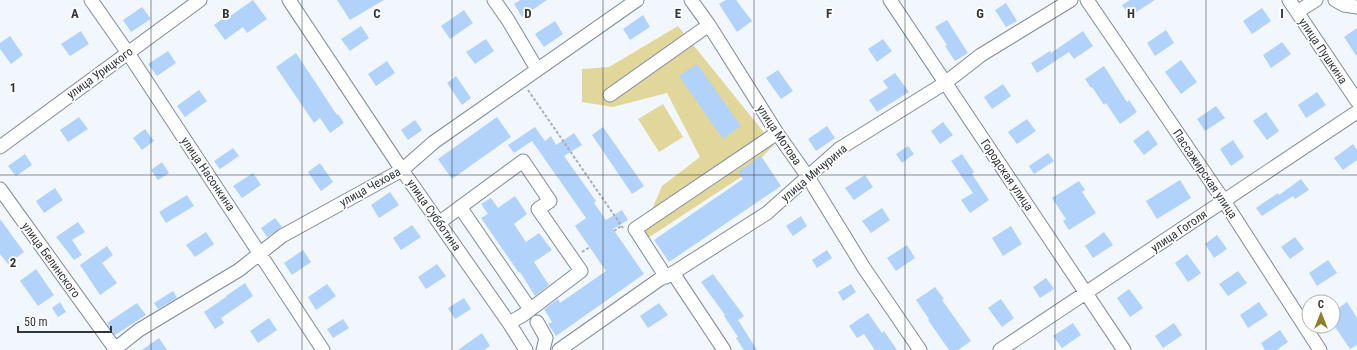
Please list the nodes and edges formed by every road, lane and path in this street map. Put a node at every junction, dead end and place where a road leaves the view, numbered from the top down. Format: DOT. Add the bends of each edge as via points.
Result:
graph roads {
  1 [pos="91,0"];
  2 [pos="200,0"];
  3 [pos="289,0"];
  4 [pos="494,0"];
  5 [pos="637,0"];
  6 [pos="691,0"];
  7 [pos="890,0"];
  8 [pos="1071,0"];
  9 [pos="1087,0"];
  10 [pos="1289,0"];
  11 [pos="1316,0"];
  12 [pos="1335,0"];
  13 [pos="1357,7"];
  14 [pos="1297,12"];
  15 [pos="708,24"];
  16 [pos="128,53"];
  17 [pos="536,69"];
  18 [pos="945,83"];
  19 [pos="526,86"];
  20 [pos="610,95"];
  21 [pos="1357,101"];
  22 [pos="1357,112"];
  23 [pos="776,133"];
  24 [pos="0,147"];
  25 [pos="402,170"];
  26 [pos="808,177"];
  27 [pos="0,189"];
  28 [pos="1224,201"];
  29 [pos="460,207"];
  30 [pos="440,222"];
  31 [pos="621,226"];
  32 [pos="614,231"];
  33 [pos="625,232"];
  34 [pos="260,253"];
  35 [pos="669,275"];
  36 [pos="1086,293"];
  37 [pos="530,310"];
  38 [pos="537,322"];
  39 [pos="509,323"];
  40 [pos="116,350"];
  41 [pos="323,350"];
  42 [pos="526,350"];
  43 [pos="542,350"];
  44 [pos="559,350"];
  45 [pos="724,350"];
  46 [pos="920,350"];
  47 [pos="1000,350"];
  48 [pos="1124,350"];
  49 [pos="1320,350"];
  1 -- 16 [label="street, улица Насонкина"];
  2 -- 16 [label="street, улица Урицкого"];
  3 -- 25 [label="street, улица Субботина"];
  4 -- 17 [label="street"];
  5 -- 17 [label="street, улица Чехова"];
  6 -- 15 [label="street, улица Мотова"];
  7 -- 18 [label="street, Городская улица"];
  8 -- 18 [label="street, улица Мичурина" via="981,55"];
  9 -- 28 [label="street, Пассажирская улица"];
  10 -- 14 [label="street, улица Пушкина"];
  11 -- 14 [label="street"];
  12 -- 13 [label="street" via="1344,5"];
  14 -- 21 [label="street, улица Пушкина"];
  15 -- 20 [label="street"];
  15 -- 23 [label="street, улица Мотова"];
  16 -- 24 [label="street, улица Урицкого"];
  16 -- 34 [label="street, улица Насонкина"];
  17 -- 25 [label="street, улица Чехова" via="434,142"];
  18 -- 26 [label="street, улица Мичурина" via="839,150"];
  18 -- 36 [label="street, Городская улица"];
  19 -- 31 [label="path"];
  22 -- 28 [label="street, улица Гоголя"];
  23 -- 26 [label="street, улица Мотова"];
  23 -- 35 [label="street" via="634,230"];
  25 -- 30 [label="street, улица Субботина"];
  25 -- 34 [label="street, улица Чехова" via="282,236"];
  26 -- 35 [label="street, улица Мичурина" via="767,213"];
  26 -- 46 [label="street, улица Мотова" via="864,268"];
  27 -- 40 [label="street, улица Белинского"];
  28 -- 36 [label="street, улица Гоголя"];
  28 -- 49 [label="street, Пассажирская улица"];
  29 -- 30 [label="street"];
  29 -- 37 [label="street"];
  29 -- 37 [label="street" via="523,161 550,201 538,209 581,271"];
  30 -- 39 [label="street, улица Субботина"];
  31 -- 32 [label="path"];
  31 -- 33 [label="path"];
  34 -- 40 [label="street, улица Чехова" via="239,270 139,330"];
  34 -- 41 [label="street, улица Насонкина"];
  35 -- 44 [label="street, улица Мичурина"];
  35 -- 45 [label="street"];
  36 -- 47 [label="street, улица Гоголя"];
  36 -- 48 [label="street, Городская улица"];
  37 -- 39 [label="street"];
  38 -- 43 [label="street" via="546,338"];
  39 -- 42 [label="street, улица Субботина"];
}
